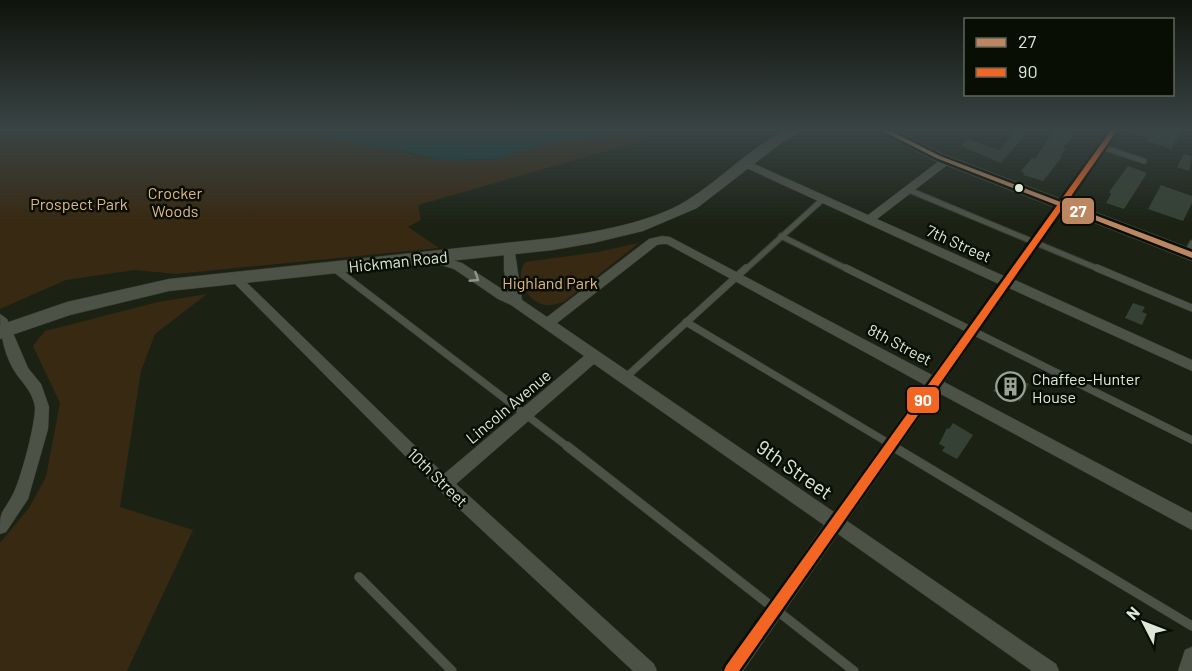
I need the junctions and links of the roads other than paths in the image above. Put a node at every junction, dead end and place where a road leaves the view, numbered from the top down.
1 (750, 160) edge
2 (947, 160) joint
3 (1092, 160) edge
4 (746, 164) junction
5 (909, 190) junction
6 (823, 199) junction
7 (1061, 204) junction
8 (869, 220) junction
9 (781, 236) junction
10 (1035, 243) junction
11 (510, 249) junction
12 (1190, 250) edge
13 (432, 258) junction
14 (334, 268) junction
15 (736, 277) junction
16 (235, 278) junction
17 (1007, 283) junction
18 (516, 302) junction
19 (1192, 308) edge
20 (686, 322) junction
21 (547, 324) junction
22 (2, 327) edge
23 (972, 331) junction
24 (594, 356) junction
25 (1192, 366) edge
26 (625, 378) junction
27 (935, 383) junction
28 (526, 414) junction
29 (1192, 440) edge
30 (891, 445) junction
31 (444, 484) junction
32 (1192, 522) edge
33 (836, 523) junction
34 (0, 526) edge
35 (359, 577) dead end
36 (776, 608) junction
37 (1192, 626) edge
38 (1192, 657) edge
39 (452, 671) edge
40 (647, 671) edge
41 (731, 671) edge
42 (854, 671) edge
43 (1049, 671) edge
44 (1188, 671) edge

1 - 4 main road, Hickman Road
2 - 5 street
2 - 7 main road
3 - 7 street
4 - 6 street, 7th Street
4 - 11 main road, Hickman Road
5 - 8 street
5 - 10 lane
6 - 8 street, 7th Street
6 - 9 lane
7 - 10 street
7 - 12 main road
8 - 17 street, 7th Street
9 - 15 lane
9 - 23 lane
10 - 17 street
10 - 19 lane
11 - 13 main road, Hickman Road
11 - 18 street
13 - 14 main road, Hickman Road
13 -> 18 street, 9th Street
14 - 16 main road, Hickman Road
14 - 28 lane
15 - 20 lane
15 - 21 street, 8th Street
15 - 27 street, 8th Street
16 - 22 main road, Hickman Road
16 - 31 street, 10th Street
17 - 23 street
17 - 25 street, 7th Street
18 - 21 street, 9th Street
20 - 26 lane
20 - 30 lane
21 - 24 street, 9th Street
22 - 34 street
23 - 27 street
23 - 29 lane
24 - 26 street, 9th Street
24 - 28 street, Lincoln Avenue
26 - 33 street, 9th Street
27 - 30 street
27 - 32 street, 8th Street
28 - 31 street, Lincoln Avenue
28 - 36 lane
30 - 33 street
30 - 37 lane
31 - 40 street, 10th Street
33 - 36 street
33 - 43 street, 9th Street
35 - 39 lane
36 - 41 street
36 - 42 lane
38 - 44 street

